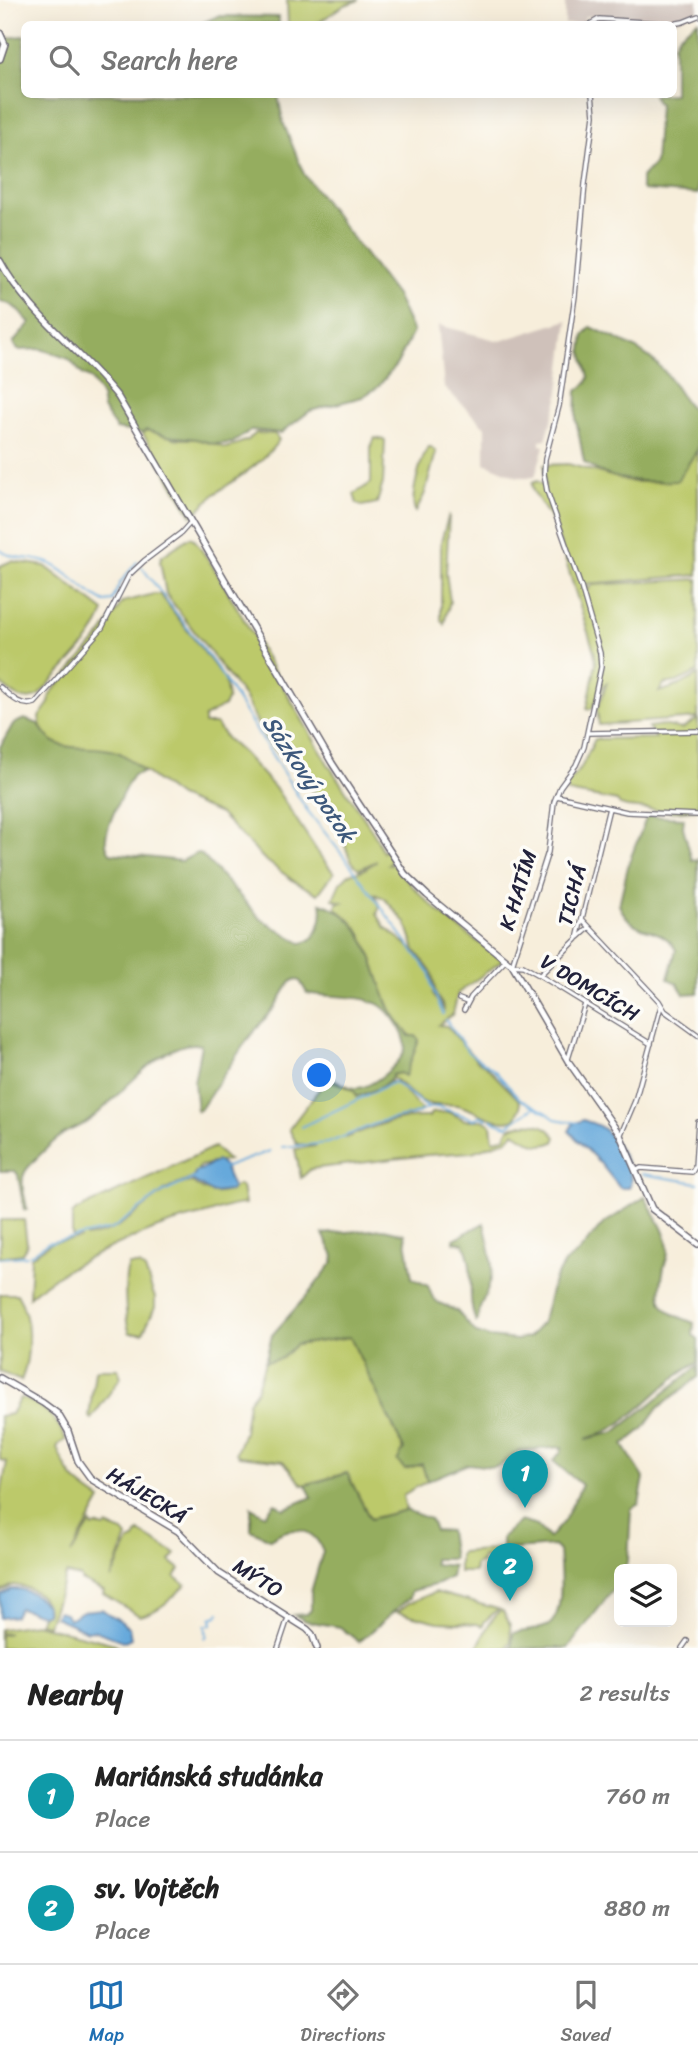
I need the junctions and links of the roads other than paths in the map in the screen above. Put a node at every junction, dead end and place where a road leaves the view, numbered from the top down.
1 (698, 16) edge
2 (595, 21) edge
3 (628, 21) edge
4 (677, 24) edge
5 (0, 33) edge
6 (0, 59) edge
7 (593, 98) edge
8 (0, 261) edge
9 (190, 523) junction
10 (0, 687) edge
11 (698, 731) edge
12 (588, 733) junction
13 (557, 796) junction
14 (609, 808) junction
15 (698, 815) edge
16 (582, 919) junction
17 (589, 928) junction
18 (577, 939) junction
19 (506, 959) junction
20 (512, 965) junction
21 (539, 975) junction
22 (459, 999) dead end
23 (467, 1002) junction
24 (585, 1004) junction
25 (661, 1006) junction
26 (464, 1010) dead end
27 (698, 1035) edge
28 (650, 1044) junction
29 (568, 1061) junction
30 (698, 1122) edge
31 (620, 1135) junction
32 (635, 1171) junction
33 (698, 1244) edge
34 (0, 1378) edge
35 (197, 1549) joint
36 (289, 1616) junction
37 (687, 1641) dead end
38 (278, 1648) edge
39 (317, 1648) edge
40 (682, 1648) edge

1 - 4 street
2 - 3 street
5 - 6 street
7 - 12 street, K HATÍM
8 - 9 street
9 - 10 street
9 - 19 street
11 - 12 street
12 - 13 street, K HATÍM
13 - 14 street
13 - 20 street, K HATÍM
14 - 15 street
14 - 16 street, TICHÁ
16 - 17 street
16 - 18 street, TICHÁ
17 - 18 street
17 - 25 street
18 - 21 street, TICHÁ
19 - 20 street
19 - 23 street
20 - 21 street, V DOMCÍCH
20 - 29 street
21 - 24 street, V DOMCÍCH
22 - 23 street
23 - 26 street
24 - 28 street, V DOMCÍCH
24 - 29 street
25 - 27 street
25 - 28 street
28 - 31 street
29 - 31 street
30 - 32 street
31 - 32 street
32 - 33 street
34 - 35 street, HÁJECKÁ
35 - 36 street, MÝTO
36 - 38 street
36 - 39 street, MÝTO
37 - 40 street

